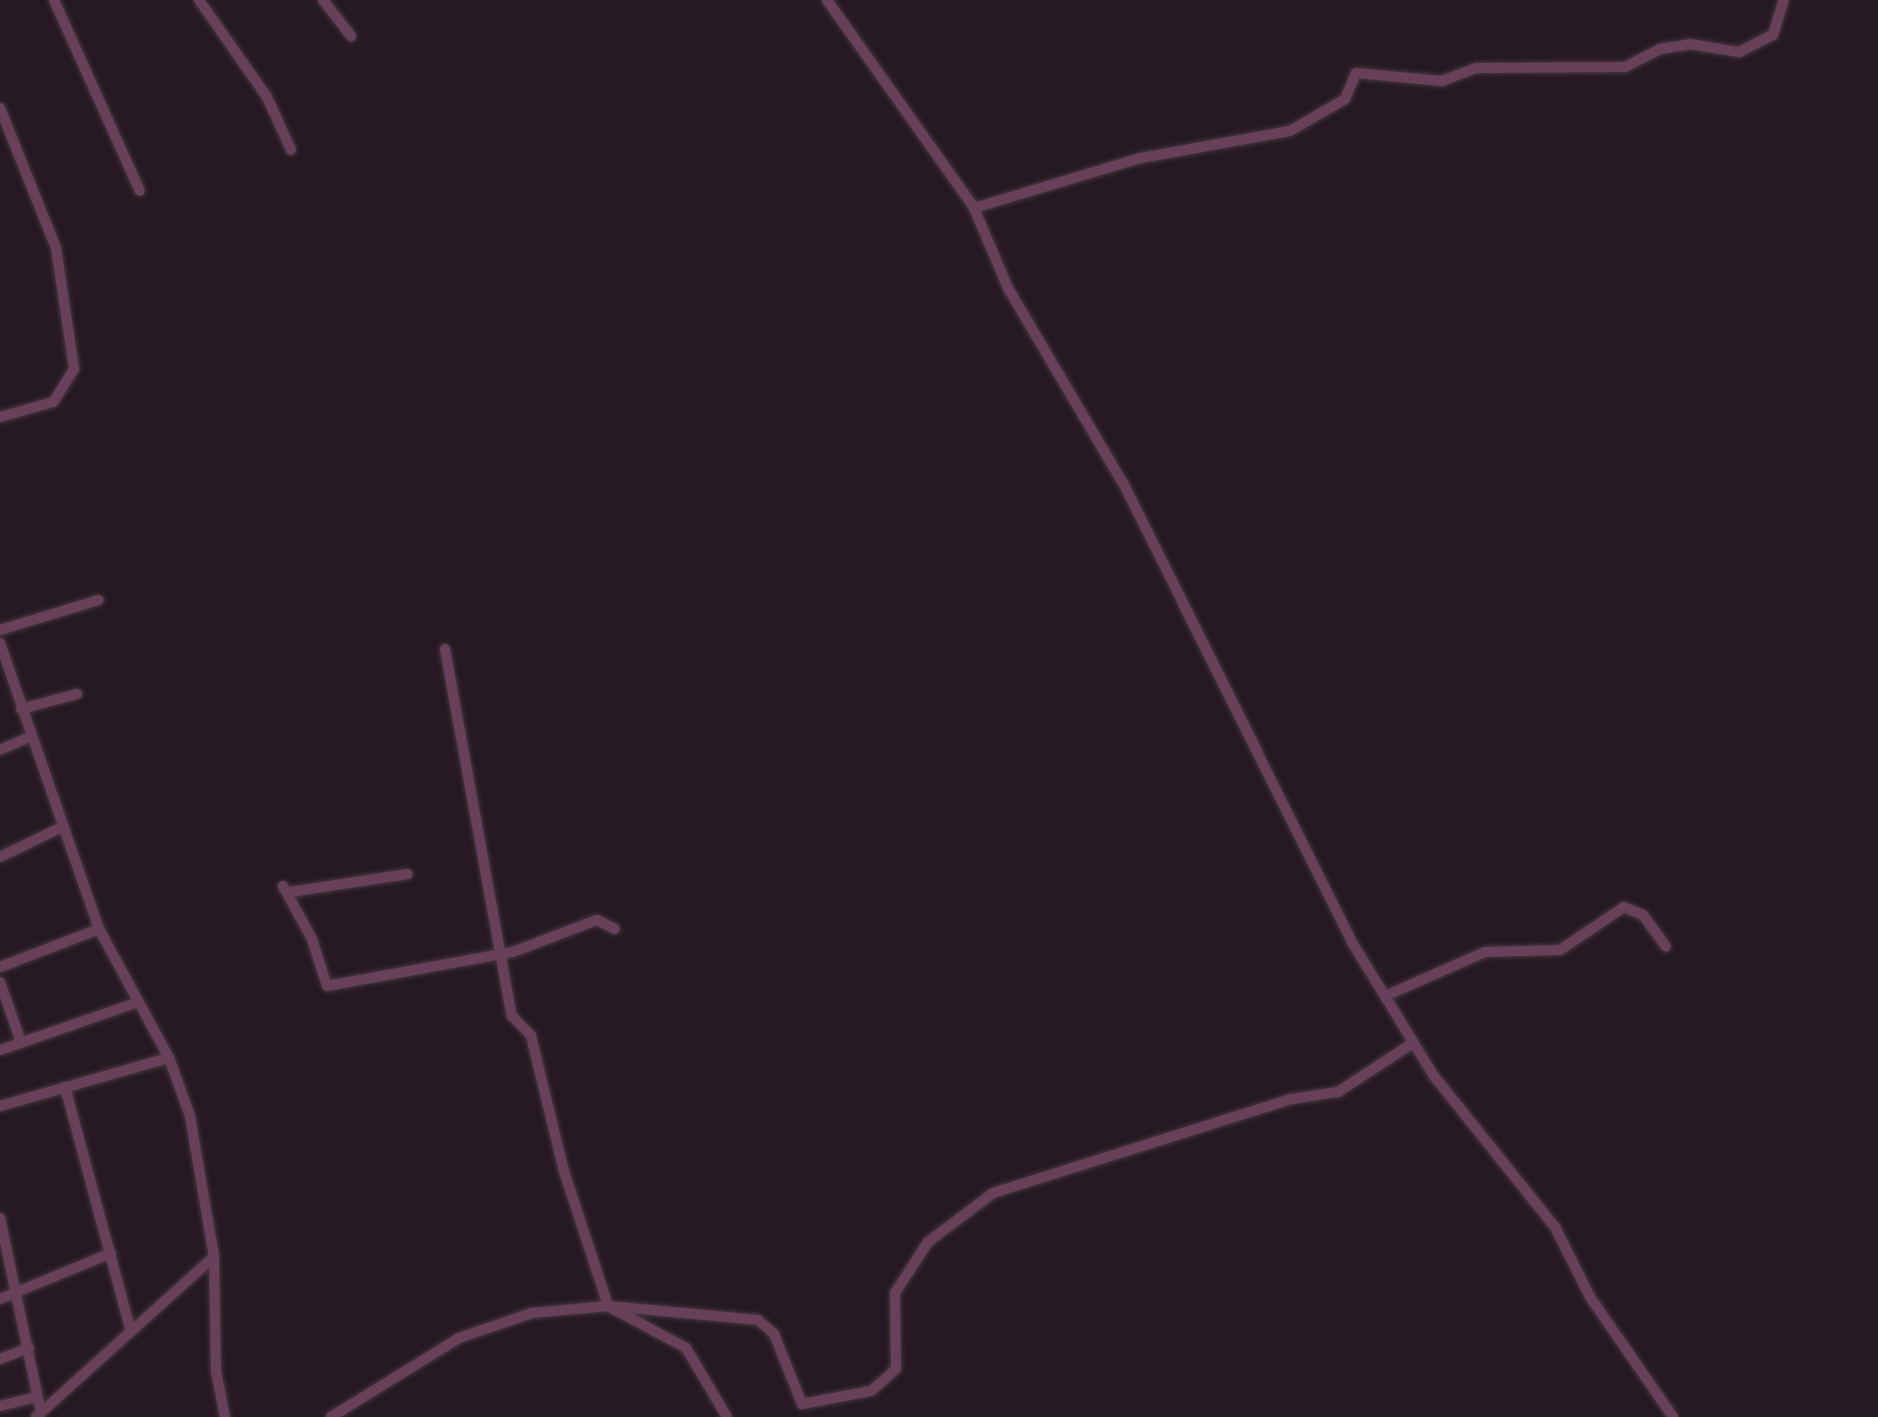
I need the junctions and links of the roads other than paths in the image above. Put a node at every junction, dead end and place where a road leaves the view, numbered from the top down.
1 (54, 0) edge
2 (199, 0) edge
3 (322, 0) edge
4 (827, 0) edge
5 (1784, 0) edge
6 (351, 36) dead end
7 (0, 108) edge
8 (291, 150) dead end
9 (140, 190) dead end
10 (974, 208) junction
11 (0, 417) edge
12 (100, 600) dead end
13 (0, 630) edge
14 (0, 643) edge
15 (445, 648) dead end
16 (77, 694) dead end
17 (21, 709) junction
18 (32, 736) junction
19 (0, 750) edge
20 (64, 826) junction
21 (0, 856) edge
22 (408, 874) dead end
23 (99, 928) junction
24 (615, 929) dead end
25 (1666, 947) dead end
26 (497, 954) junction
27 (0, 967) edge
28 (0, 982) edge
29 (1385, 996) junction
30 (139, 1002) junction
31 (22, 1042) junction
32 (1414, 1043) junction
33 (0, 1050) edge
34 (170, 1058) junction
35 (65, 1086) junction
36 (0, 1106) edge
37 (0, 1218) edge
38 (111, 1253) junction
39 (214, 1256) junction
40 (18, 1288) junction
41 (0, 1299) edge
42 (608, 1306) junction
43 (131, 1331) junction
44 (28, 1348) junction
45 (0, 1358) edge
46 (37, 1397) junction
47 (0, 1406) edge
48 (809, 1411) edge
49 (345, 1413) edge
50 (38, 1415) edge
51 (225, 1417) edge
52 (331, 1417) edge
53 (727, 1417) edge
54 (1673, 1417) edge

1 - 9 street
2 - 8 street
3 - 6 street
4 - 10 street
5 - 10 street
7 - 11 street
10 - 29 street
12 - 13 street
14 - 17 street
15 - 26 street
16 - 17 street
17 - 18 street
18 - 19 street
18 - 20 street
20 - 21 street
20 - 23 street
22 - 26 street
23 - 27 street
23 - 30 street
24 - 26 street
25 - 29 street
26 - 42 street
28 - 31 street
29 - 32 street
30 - 31 street
30 - 34 street
31 - 33 street
32 - 48 street
32 - 54 street
34 - 35 street
34 - 39 street
35 - 36 street
35 - 38 street
37 - 40 street
38 - 40 street
38 - 43 street
39 - 43 street
39 - 51 street
40 - 41 street
40 - 44 street
42 - 48 street
42 - 49 street
42 - 53 street
43 - 50 street
44 - 45 street
44 - 46 street
46 - 47 street
46 - 50 street
49 - 52 street

